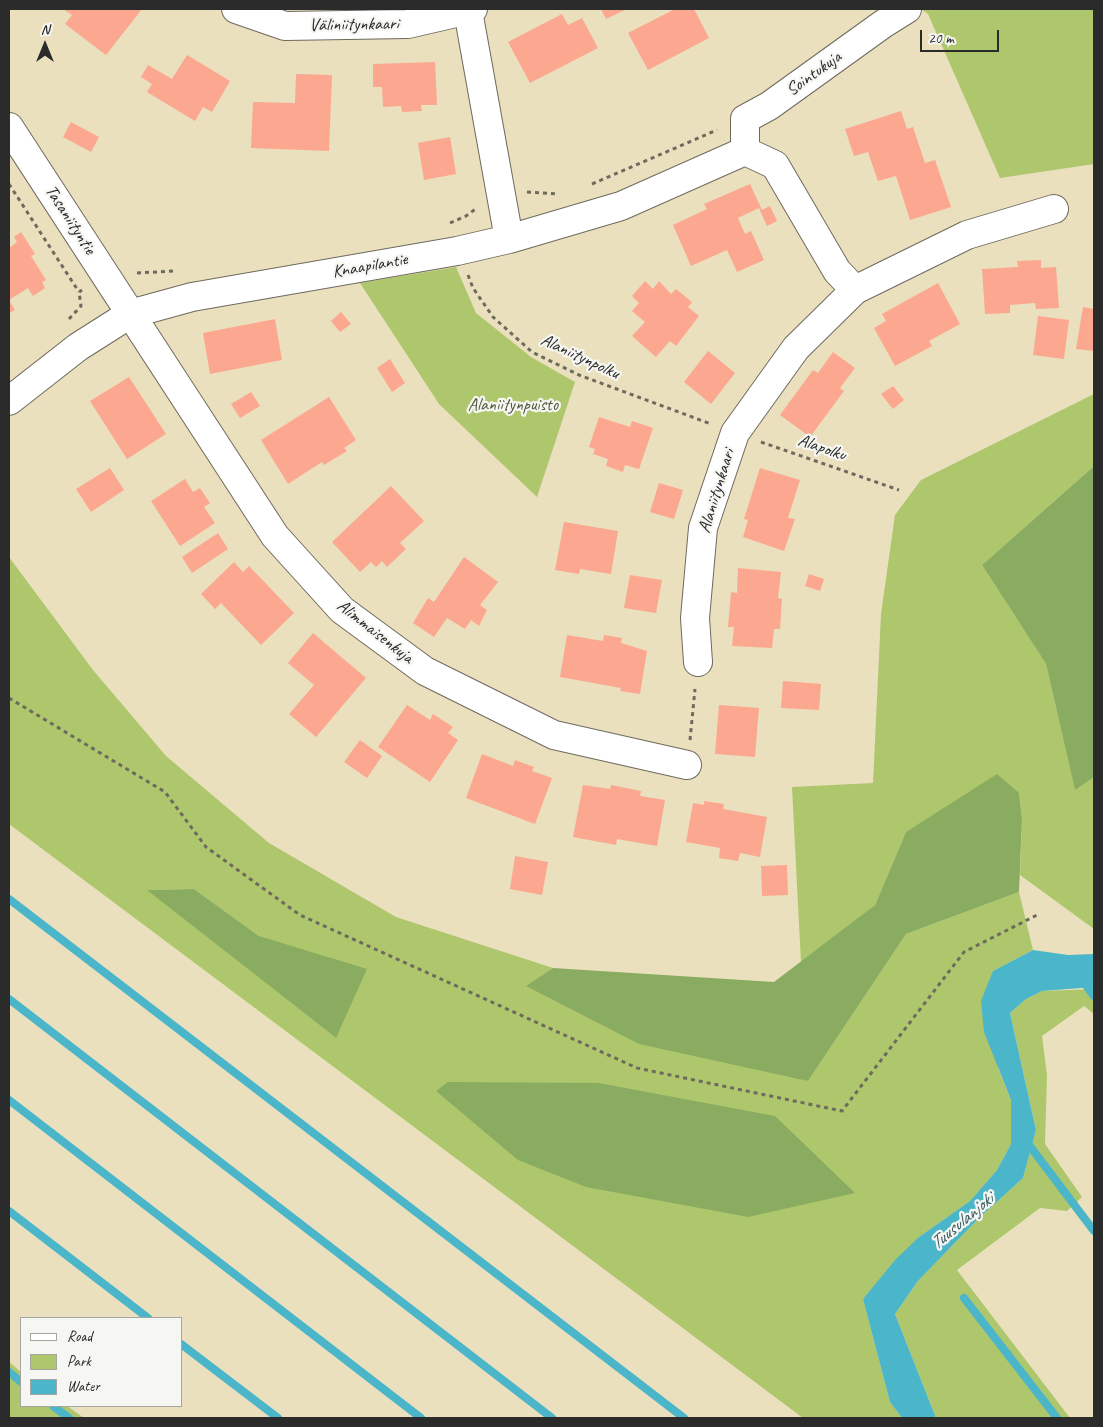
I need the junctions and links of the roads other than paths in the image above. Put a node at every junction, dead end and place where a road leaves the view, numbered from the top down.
1 (236, 9) edge
2 (907, 9) edge
3 (470, 10) edge
4 (9, 127) edge
5 (746, 151) junction
6 (1054, 209) dead end
7 (509, 239) junction
8 (855, 290) junction
9 (130, 314) junction
10 (9, 401) edge
11 (698, 662) road end
12 (687, 765) road end

1 - 3 street, Väliniitynkaari
2 - 5 street, Sointukuja
3 - 7 street
4 - 9 street, Tasaniityntie
5 - 7 street, Knaapilantie
5 - 8 street
6 - 8 street, Alaniitynkaari
7 - 9 street, Knaapilantie
8 - 11 street, Alaniitynkaari
9 - 10 street, Knaapilantie
9 - 12 street, Alimmaisenkuja

